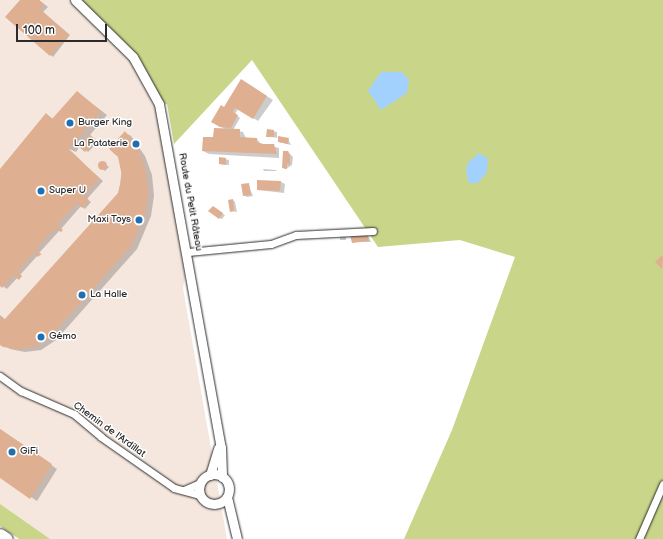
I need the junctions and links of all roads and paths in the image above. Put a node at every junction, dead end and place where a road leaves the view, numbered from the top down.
1 (75, 0) edge
2 (373, 231) dead end
3 (188, 252) junction
4 (0, 376) edge
5 (219, 437) junction
6 (210, 475) junction
7 (222, 477) junction
8 (200, 483) junction
9 (663, 484) edge
10 (184, 490) junction
11 (200, 495) junction
12 (227, 497) junction
13 (213, 504) junction
14 (0, 535) edge
15 (237, 535) edge
16 (6, 539) edge
17 (639, 539) edge

1 - 3 street, Route du Petit Râteau
2 - 3 street
3 - 5 street, Route du Petit Râteau
4 - 10 street, Chemin de l'Ardillat
5 - 6 street, Route du Petit Râteau
5 - 7 street, Route du Petit Râteau
6 - 7 street
6 - 8 street
7 - 12 street
8 - 10 street
8 - 11 street
9 - 17 street
10 - 11 street, Chemin de l'Ardillat
11 - 13 street
12 - 13 street
12 - 15 street
13 - 15 street
14 - 16 highway

